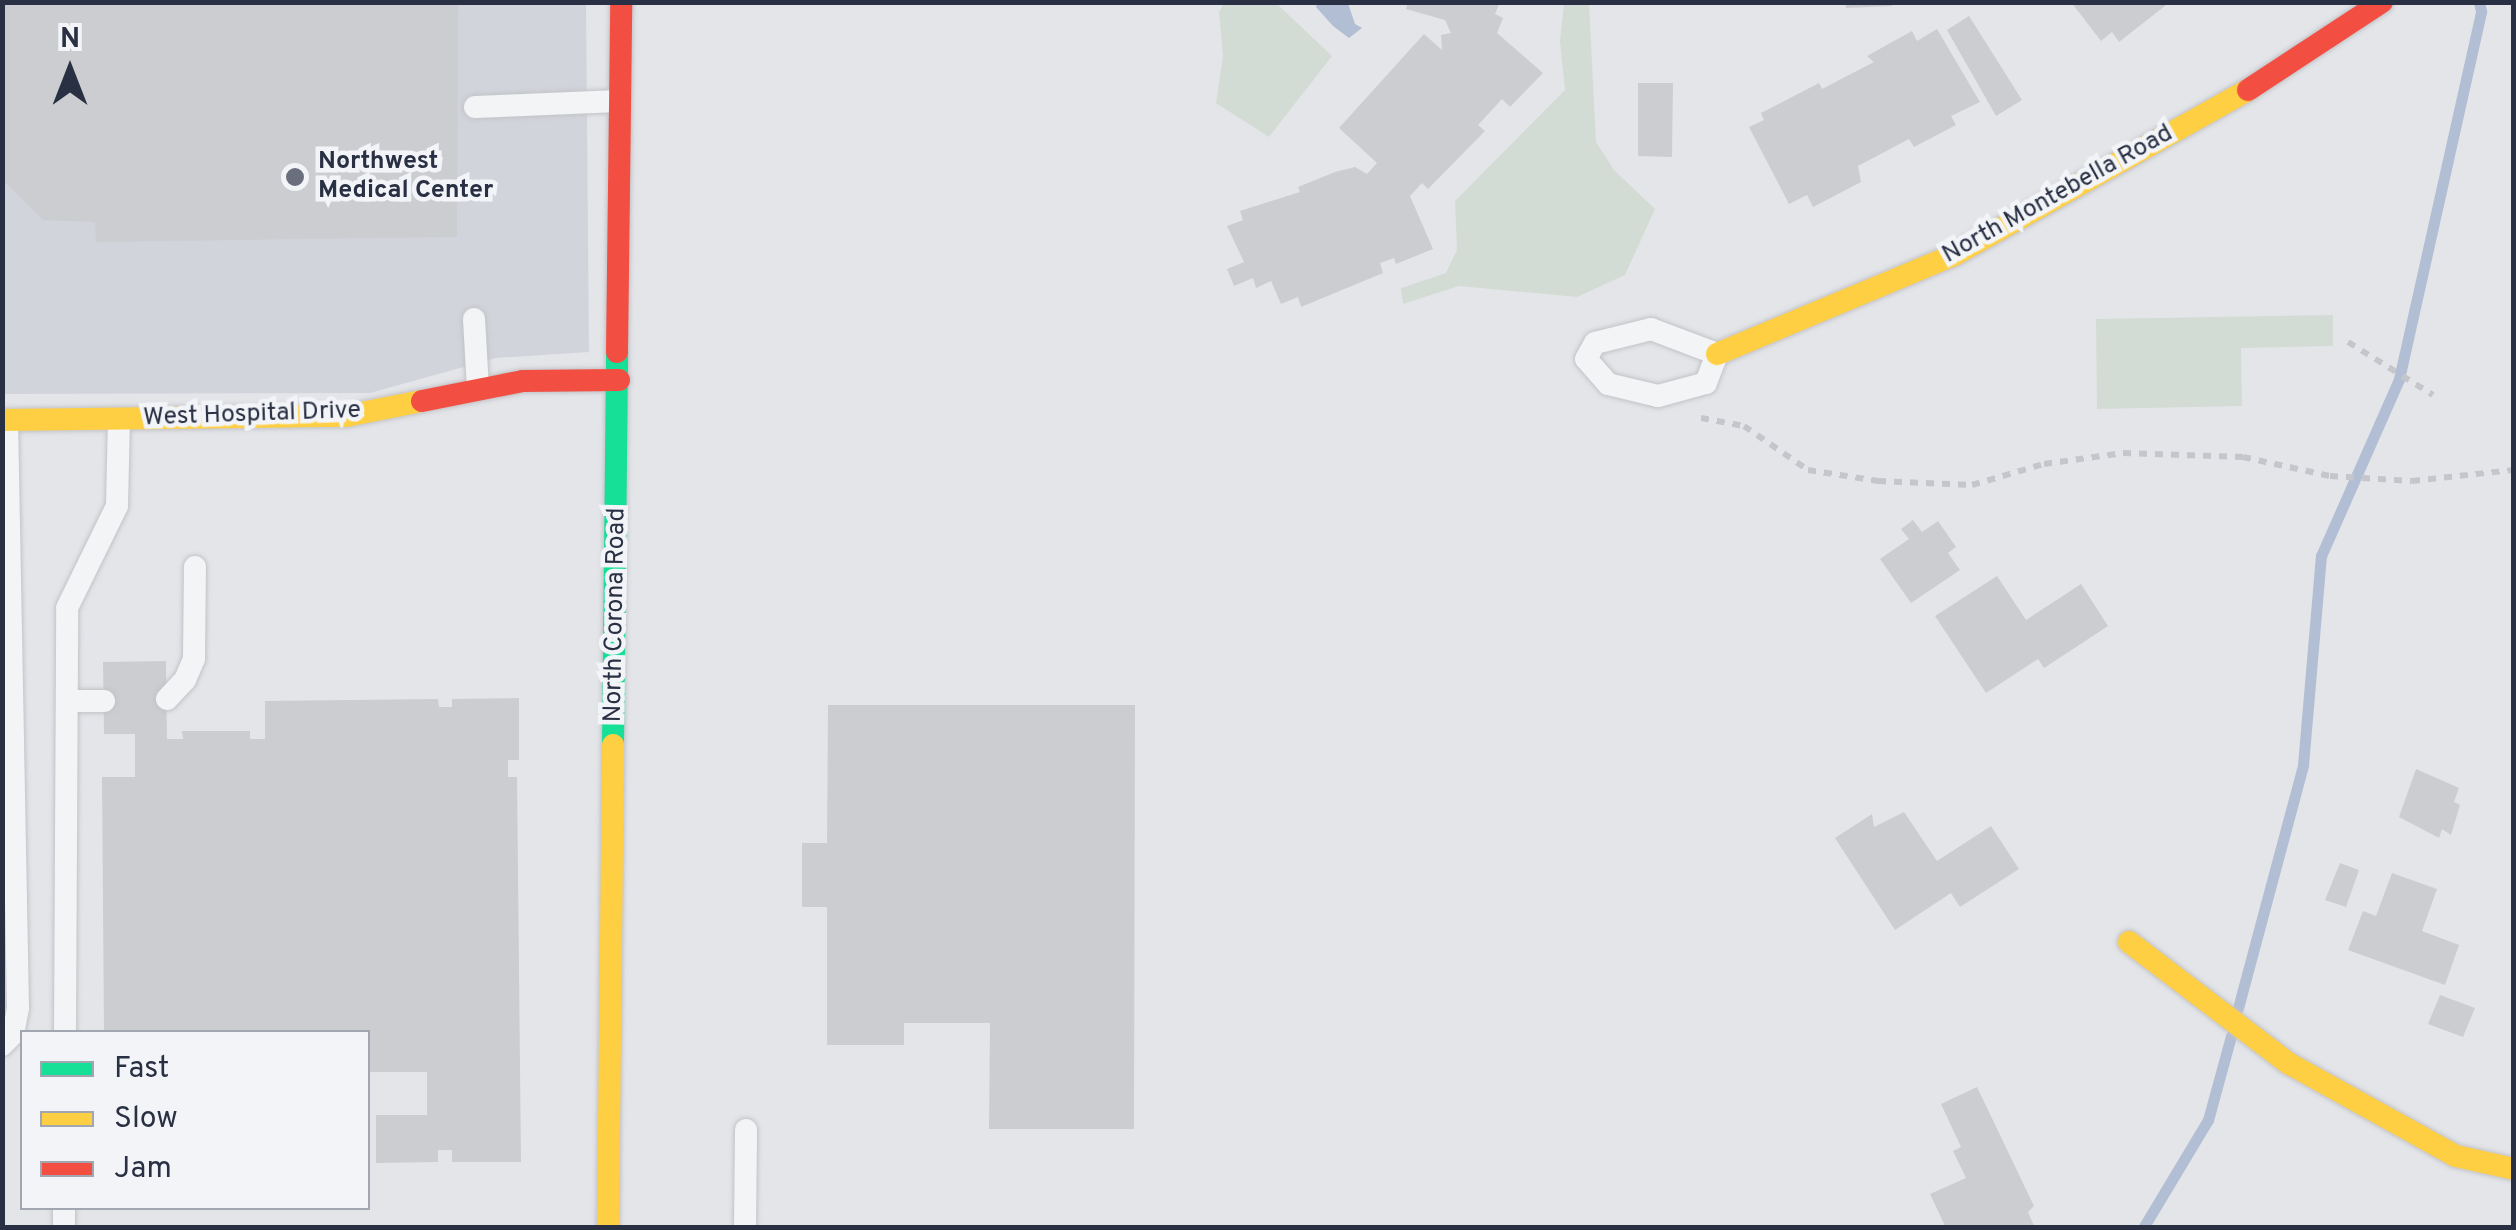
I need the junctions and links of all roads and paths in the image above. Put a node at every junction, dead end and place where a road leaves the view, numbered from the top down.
1 (621, 2) edge
2 (2382, 2) edge
3 (619, 100) junction
4 (475, 107) dead end
5 (474, 318) dead end
6 (2348, 342) dead end
7 (1717, 354) junction
8 (619, 380) junction
9 (478, 388) junction
10 (2433, 395) dead end
11 (1658, 396) junction
12 (119, 419) junction
13 (5, 420) edge
14 (2514, 470) edge
15 (6, 508) edge
16 (195, 567) dead end
17 (167, 699) dead end
18 (104, 701) dead end
19 (67, 702) junction
20 (2129, 942) dead end
21 (65, 1030) edge
22 (2, 1046) edge
23 (746, 1130) dead end
24 (2514, 1169) edge
25 (608, 1228) edge
26 (745, 1228) edge

1 - 3 street, North Corona Road
2 - 7 street, North Montebella Road
3 - 4 lane
3 - 8 street, North Corona Road
5 - 9 lane
6 - 10 path
7 - 11 lane
7 - 11 lane
8 - 9 street, West Hospital Drive
8 - 25 street, North Corona Road
9 - 12 street, West Hospital Drive
11 - 14 path
12 - 13 street, West Hospital Drive
12 - 19 lane
13 - 15 lane
15 - 22 lane
16 - 17 lane
18 - 19 lane
19 - 21 lane
20 - 24 street
23 - 26 lane

